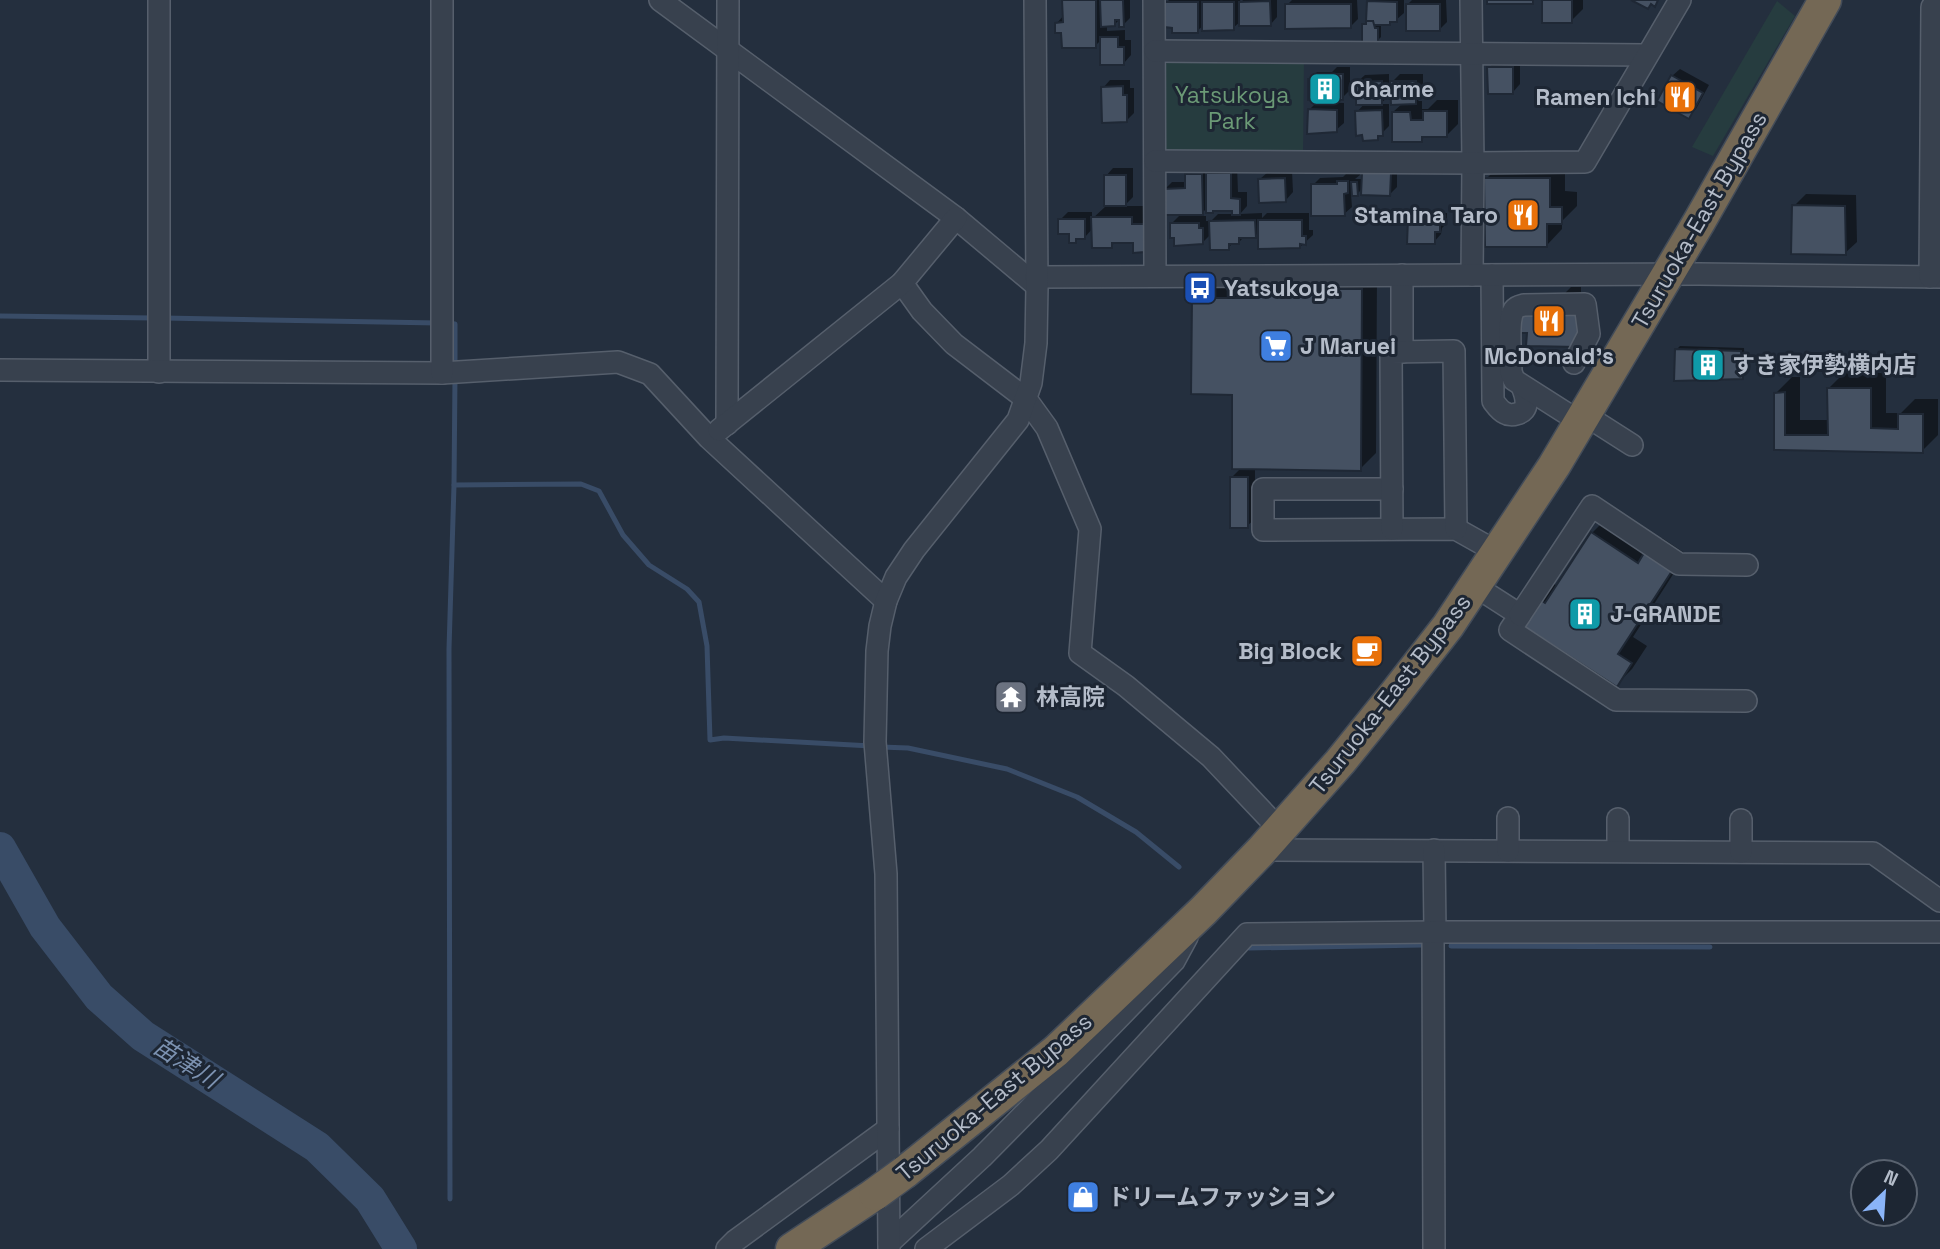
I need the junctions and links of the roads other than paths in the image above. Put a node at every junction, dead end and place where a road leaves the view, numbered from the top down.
1 (159, 0) edge
2 (442, 0) edge
3 (660, 0) edge
4 (728, 0) edge
5 (1035, 0) edge
6 (1154, 0) edge
7 (1471, 0) edge
8 (1679, 0) edge
9 (1825, 0) edge
10 (1940, 7) edge
11 (729, 51) junction
12 (1154, 51) junction
13 (1471, 54) junction
14 (1647, 55) junction
15 (1936, 143) edge
16 (1154, 161) junction
17 (1473, 163) junction
18 (957, 219) junction
19 (1669, 274) junction
20 (1402, 275) junction
21 (1482, 275) junction
22 (1155, 276) junction
23 (1935, 277) edge
24 (1037, 281) junction
25 (902, 283) junction
26 (1402, 352) junction
27 (1614, 365) junction
28 (0, 370) edge
29 (159, 372) junction
30 (442, 373) junction
31 (1522, 386) junction
32 (1026, 399) junction
33 (1582, 419) junction
34 (727, 424) junction
35 (709, 438) junction
36 (1632, 445) dead end
37 (1392, 489) junction
38 (1456, 529) junction
39 (1392, 530) junction
40 (1497, 552) junction
41 (1747, 565) dead end
42 (1475, 586) junction
43 (886, 601) junction
44 (1520, 615) junction
45 (1746, 701) dead end
46 (1508, 818) dead end
47 (1618, 819) dead end
48 (1741, 820) dead end
49 (1271, 840) junction
50 (1434, 850) junction
51 (1508, 851) junction
52 (1618, 851) junction
53 (1741, 852) junction
54 (1940, 901) edge
55 (1203, 911) junction
56 (1434, 932) junction
57 (1940, 932) edge
58 (888, 1129) junction
59 (889, 1246) edge
60 (727, 1249) edge
61 (792, 1249) edge
62 (926, 1249) edge
63 (1434, 1249) edge

1 - 29 street
2 - 30 street
3 - 11 street
4 - 11 street
5 - 24 street
6 - 12 street
7 - 13 street
8 - 14 street
9 - 19 highway, Tsuruoka-East Bypass
10 - 15 street
11 - 18 street
11 - 34 street
12 - 13 street
12 - 16 street
13 - 14 street
13 - 17 street
14 - 17 street
15 - 23 street
16 - 17 street
16 - 22 street
17 - 21 street
18 - 24 street
18 - 25 street
19 - 21 street
19 - 23 street
19 - 27 highway, Tsuruoka-East Bypass
20 - 21 street
20 - 22 street
20 - 26 street
21 - 31 street
22 - 24 street
24 - 32 street
25 - 32 street
25 - 34 street
26 - 37 street
26 - 38 street
27 - 31 street
27 - 33 highway, Tsuruoka-East Bypass
28 - 29 street
29 - 30 street
30 - 35 street
31 - 33 street
32 - 43 street
32 - 49 street
33 - 36 street
33 - 40 highway, Tsuruoka-East Bypass
34 - 35 street
35 - 43 street
37 - 39 street
37 - 39 street
38 - 39 street
38 - 40 street
40 - 42 highway, Tsuruoka-East Bypass
41 - 44 street
42 - 44 street
42 - 49 highway, Tsuruoka-East Bypass
43 - 58 street
44 - 45 street
46 - 51 street
47 - 52 street
48 - 53 street
49 - 50 street
49 - 55 highway, Tsuruoka-East Bypass
50 - 51 street
50 - 56 street
51 - 52 street
52 - 53 street
53 - 54 street
55 - 59 street
55 - 61 highway, Tsuruoka-East Bypass, bridge
56 - 57 street
56 - 62 street
56 - 63 street
58 - 59 street
58 - 60 street

